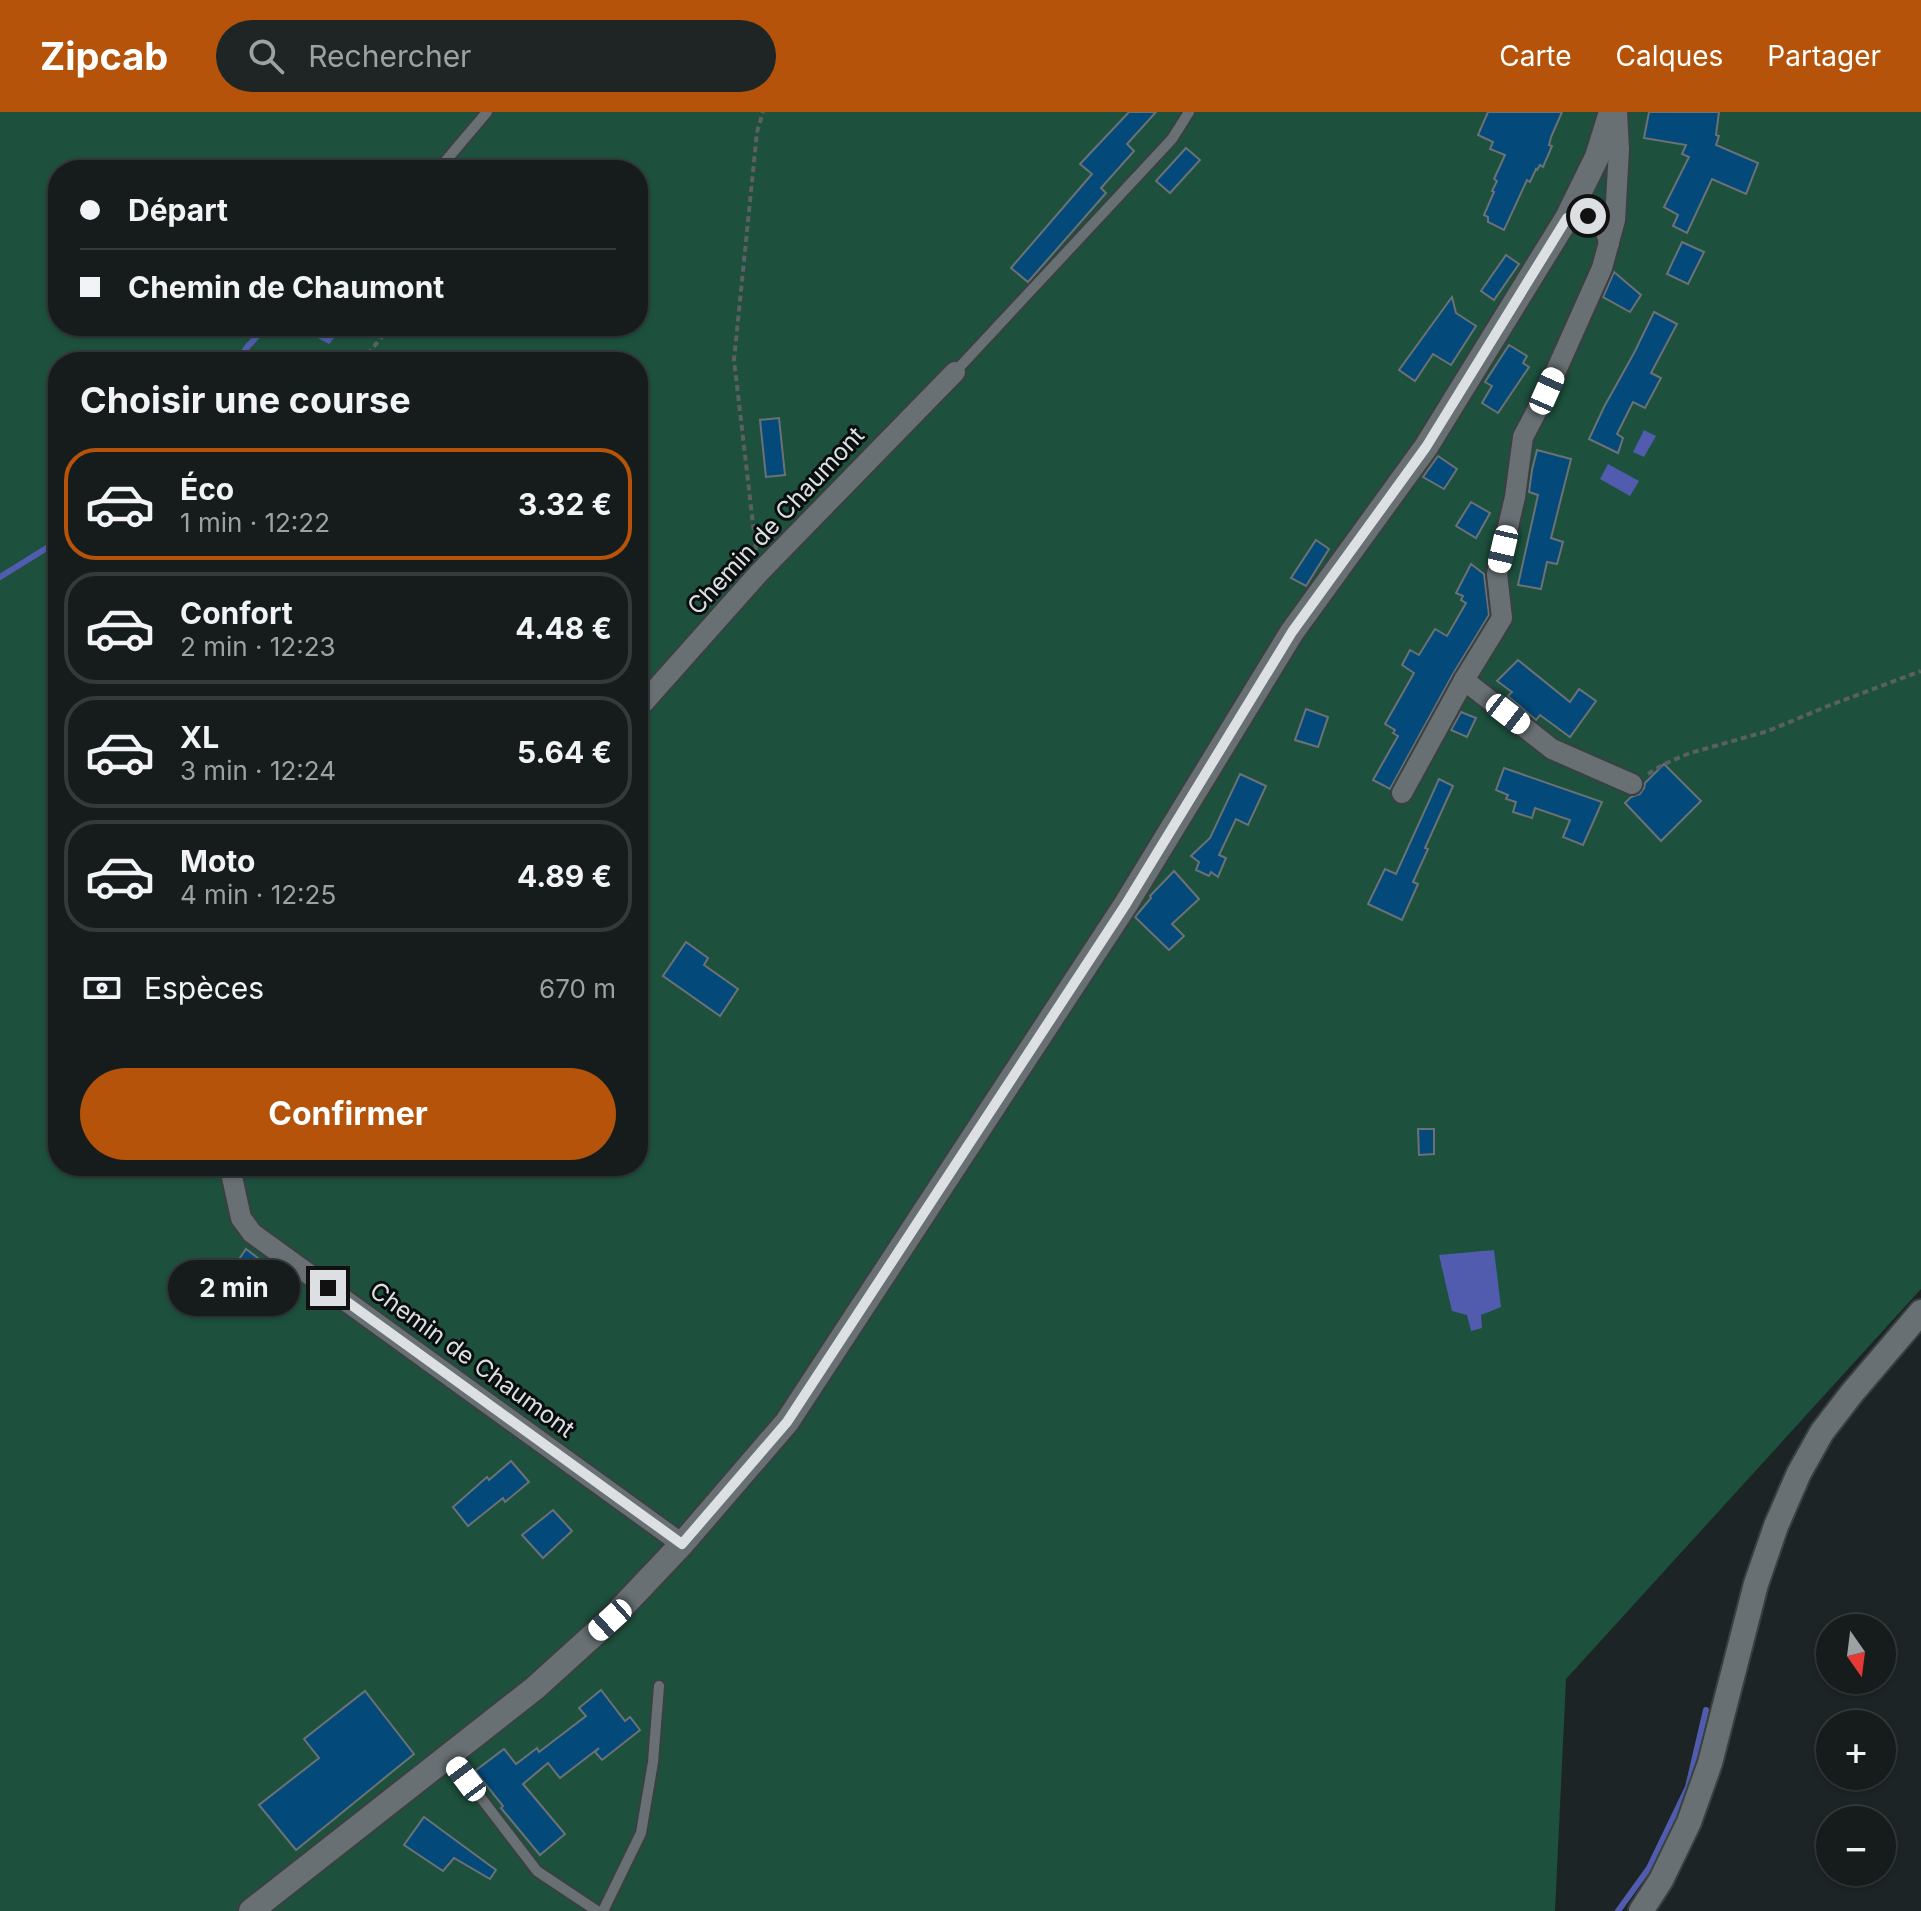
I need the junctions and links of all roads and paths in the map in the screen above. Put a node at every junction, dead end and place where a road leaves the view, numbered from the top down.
1 (487, 112) edge
2 (763, 112) edge
3 (1189, 112) edge
4 (1614, 112) edge
5 (446, 160) edge
6 (1567, 218) junction
7 (1609, 243) junction
8 (381, 336) edge
9 (369, 352) edge
10 (955, 372) joint
11 (759, 573) junction
12 (1921, 671) edge
13 (1464, 680) junction
14 (648, 698) edge
15 (1632, 784) joint
16 (1402, 793) dead end
17 (232, 1176) edge
18 (1921, 1312) edge
19 (682, 1544) junction
20 (659, 1686) dead end
21 (449, 1756) junction
22 (251, 1911) edge
23 (600, 1911) edge
24 (1641, 1911) edge

1 - 5 lane
2 - 11 path
3 - 10 lane
4 - 6 street
4 - 7 street
6 - 7 street
6 - 19 street
7 - 13 street
8 - 9 path
10 - 11 street, Chemin de Chaumont
11 - 14 street, Chemin de Chaumont
12 - 15 path
13 - 15 street
13 - 16 street
17 - 19 street, Chemin de Chaumont
18 - 24 street
19 - 21 street
20 - 23 lane
21 - 22 street
21 - 23 lane

